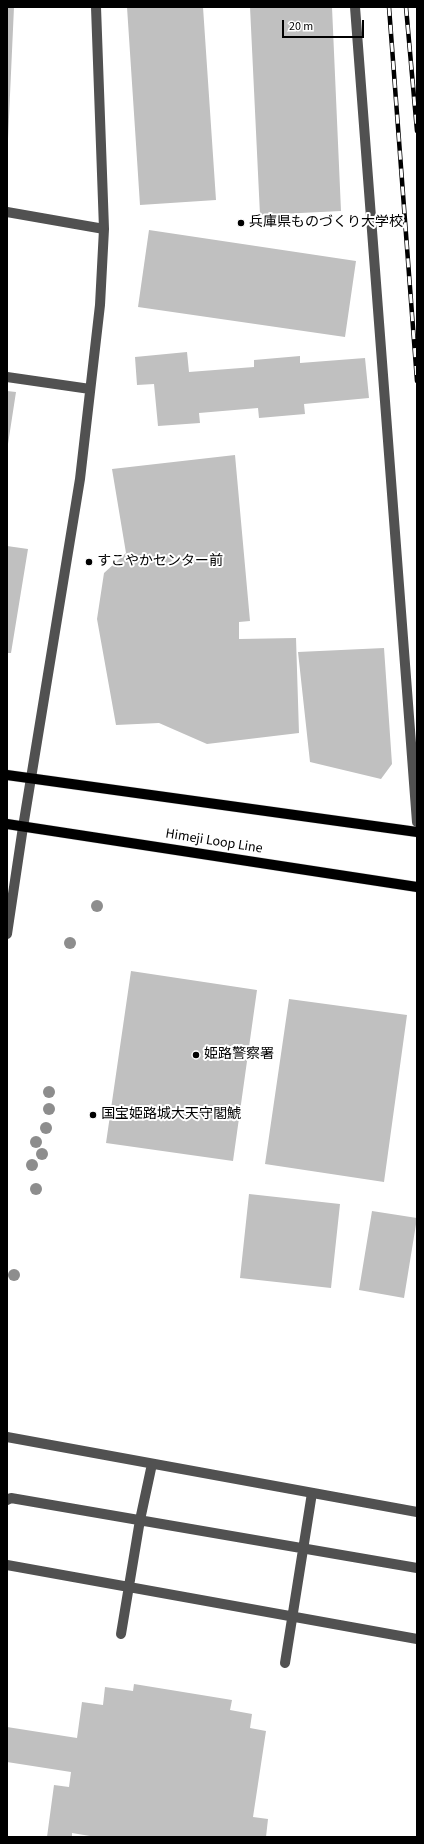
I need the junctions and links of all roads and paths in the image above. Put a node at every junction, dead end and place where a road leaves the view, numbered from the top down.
1 (96, 7) edge
2 (355, 7) edge
3 (7, 212) edge
4 (104, 229) junction
5 (7, 377) edge
6 (90, 390) junction
7 (7, 775) edge
8 (31, 779) junction
9 (417, 822) edge
10 (7, 824) edge
11 (23, 827) junction
12 (417, 832) edge
13 (417, 887) edge
14 (7, 934) edge
15 (7, 1437) edge
16 (152, 1464) junction
17 (312, 1493) junction
18 (7, 1500) edge
19 (417, 1512) edge
20 (140, 1520) junction
21 (303, 1548) junction
22 (7, 1565) edge
23 (417, 1568) edge
24 (128, 1587) junction
25 (292, 1617) junction
26 (121, 1634) dead end
27 (417, 1639) edge
28 (285, 1663) dead end

1 - 4 street
2 - 9 street
3 - 4 street
4 - 6 street
5 - 6 street
6 - 8 street
7 - 8 main road
8 - 11 street
8 - 12 main road
10 - 11 main road, Himeji Loop Line
11 - 13 main road, Himeji Loop Line
11 - 14 street
15 - 16 street
16 - 17 street
16 - 20 street
17 - 19 street
17 - 21 street
18 - 20 street
20 - 21 street
20 - 24 street
21 - 23 street
21 - 25 street
22 - 24 street
24 - 25 street
24 - 26 street
25 - 27 street
25 - 28 street

